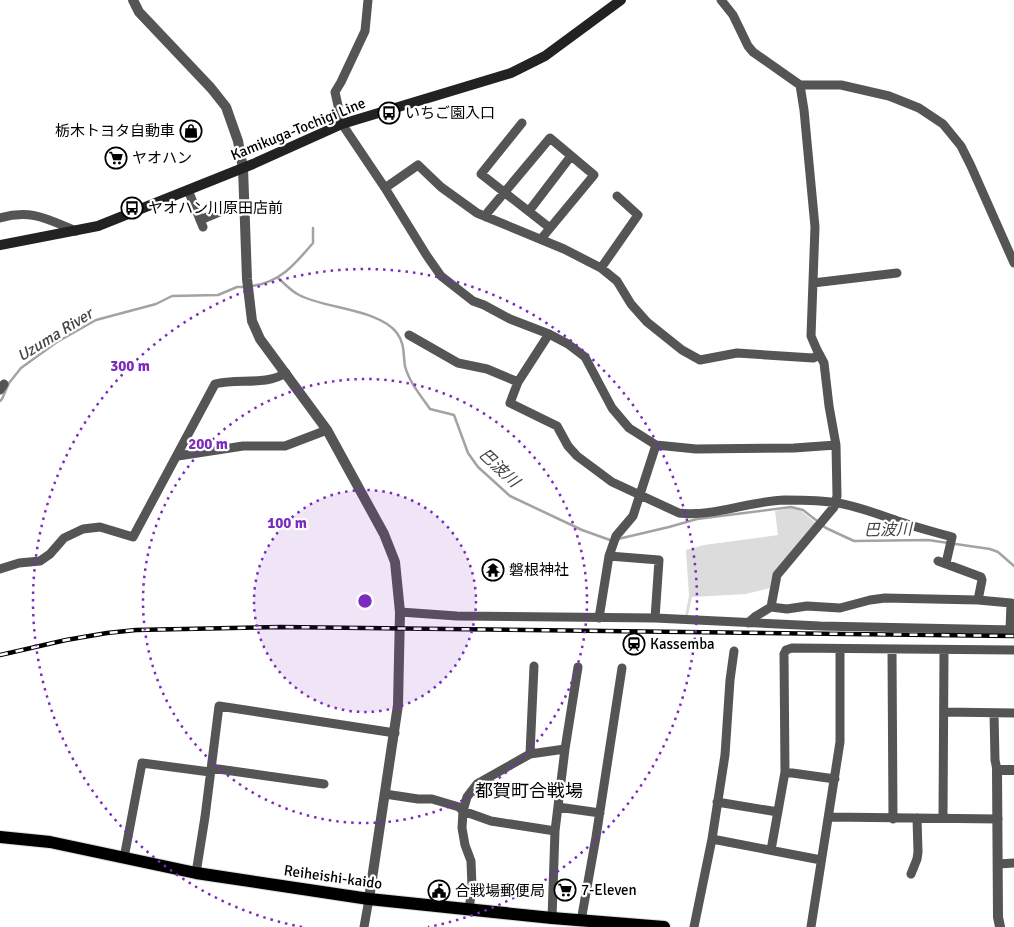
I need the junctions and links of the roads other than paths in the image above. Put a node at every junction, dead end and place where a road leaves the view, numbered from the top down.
1 (133, 0) edge
2 (368, 0) edge
3 (620, 0) edge
4 (722, 0) edge
5 (800, 85) junction
6 (522, 123) dead end
7 (342, 124) junction
8 (571, 156) junction
9 (243, 168) junction
10 (385, 188) junction
11 (188, 190) junction
12 (505, 192) junction
13 (617, 196) dead end
14 (244, 204) junction
15 (529, 211) junction
16 (486, 217) junction
17 (0, 218) edge
18 (550, 228) junction
19 (76, 231) junction
20 (541, 240) junction
21 (0, 245) edge
22 (1014, 263) edge
23 (601, 268) junction
24 (897, 273) dead end
25 (813, 283) junction
26 (550, 334) junction
27 (409, 335) dead end
28 (820, 355) junction
29 (286, 373) junction
30 (518, 382) junction
31 (327, 430) junction
32 (656, 445) junction
33 (836, 445) junction
34 (178, 456) junction
35 (640, 496) junction
36 (836, 502) junction
37 (609, 556) junction
38 (0, 569) edge
39 (978, 600) junction
40 (1013, 600) edge
41 (771, 608) junction
42 (400, 612) junction
43 (599, 618) junction
44 (655, 618) junction
45 (748, 623) junction
46 (1012, 630) edge
47 (840, 649) junction
48 (892, 650) junction
49 (1014, 650) edge
50 (734, 651) dead end
51 (944, 651) junction
52 (534, 666) dead end
53 (578, 667) dead end
54 (622, 668) dead end
55 (944, 712) junction
56 (994, 713) junction
57 (1014, 713) edge
58 (395, 733) junction
59 (565, 749) junction
60 (530, 754) junction
61 (211, 770) junction
62 (997, 770) junction
63 (1014, 770) edge
64 (785, 772) junction
65 (835, 779) junction
66 (324, 784) dead end
67 (385, 794) junction
68 (717, 802) junction
69 (558, 807) junction
70 (464, 811) junction
71 (778, 812) junction
72 (600, 814) junction
73 (829, 817) junction
74 (893, 818) junction
75 (917, 818) junction
76 (943, 818) junction
77 (998, 819) junction
78 (555, 831) junction
79 (0, 837) edge
80 (712, 839) junction
81 (771, 850) junction
82 (124, 858) junction
83 (821, 860) junction
84 (998, 864) junction
85 (1014, 864) edge
86 (196, 873) junction
87 (911, 874) dead end
88 (369, 899) junction
89 (469, 910) junction
90 (552, 918) junction
91 (581, 924) edge
92 (364, 927) edge
93 (664, 927) edge
94 (694, 927) edge
95 (810, 927) edge
96 (1000, 927) edge

1 - 9 street
2 - 7 street
3 - 7 main road, Kamikuga-Tochigi Line
4 - 5 street
5 - 22 street
5 - 25 street
6 - 12 street
7 - 9 main road, Kamikuga-Tochigi Line
7 - 10 street
8 - 12 street
8 - 15 street
8 - 18 street
9 - 11 main road, Kamikuga-Tochigi Line
9 - 14 street
10 - 16 street
10 - 26 street
11 - 14 street
11 - 19 main road, Kamikuga-Tochigi Line
12 - 15 street
12 - 16 street
13 - 23 street
14 - 29 street
15 - 18 street
16 - 20 street
17 - 19 street
18 - 20 street
19 - 21 main road, Kamikuga-Tochigi Line
20 - 23 street
23 - 28 street
24 - 25 street
25 - 28 street
26 - 30 street
26 - 32 street
27 - 30 street
28 - 33 street
29 - 31 street
29 - 34 street
30 - 35 street
31 - 34 street
31 - 42 street
32 - 33 street
32 - 35 street
33 - 36 street
34 - 38 street
35 - 36 street
35 - 37 street
36 - 39 street
36 - 41 street
37 - 43 street
37 - 44 street
39 - 40 street
39 - 41 street
40 - 46 street
41 - 45 street
42 - 43 street
42 - 58 street
43 - 44 street
44 - 45 street
45 - 46 street
47 - 48 street
47 - 64 street
47 - 65 street
48 - 51 street
48 - 74 street
49 - 51 street
50 - 68 street
51 - 55 street
52 - 60 street
53 - 59 street
54 - 72 street
55 - 56 street
55 - 76 street
56 - 57 street
56 - 62 street
58 - 61 street
58 - 67 street
59 - 60 street
59 - 69 street
60 - 70 street
61 - 66 street
61 - 82 street
61 - 86 street
62 - 63 street
62 - 77 street
64 - 65 street
64 - 71 street
65 - 73 street
67 - 70 street
67 - 88 street
68 - 71 street
68 - 80 street
69 - 72 street
69 - 78 street
70 - 78 street
70 - 89 street
71 - 81 street
72 - 91 street
73 - 74 street
73 - 83 street
74 - 75 street
75 - 76 street
75 - 87 street
76 - 77 street
77 - 84 street
78 - 90 street
79 - 82 main road, Reiheishi-kaido
80 - 81 street
80 - 94 street
81 - 83 street
82 - 86 main road, Reiheishi-kaido
83 - 95 street
84 - 85 street
84 - 96 street
86 - 88 main road, Reiheishi-kaido
88 - 89 main road, Reiheishi-kaido
88 - 92 street
89 - 90 main road, Reiheishi-kaido
90 - 91 main road, Reiheishi-kaido
91 - 93 main road, Reiheishi-kaido

